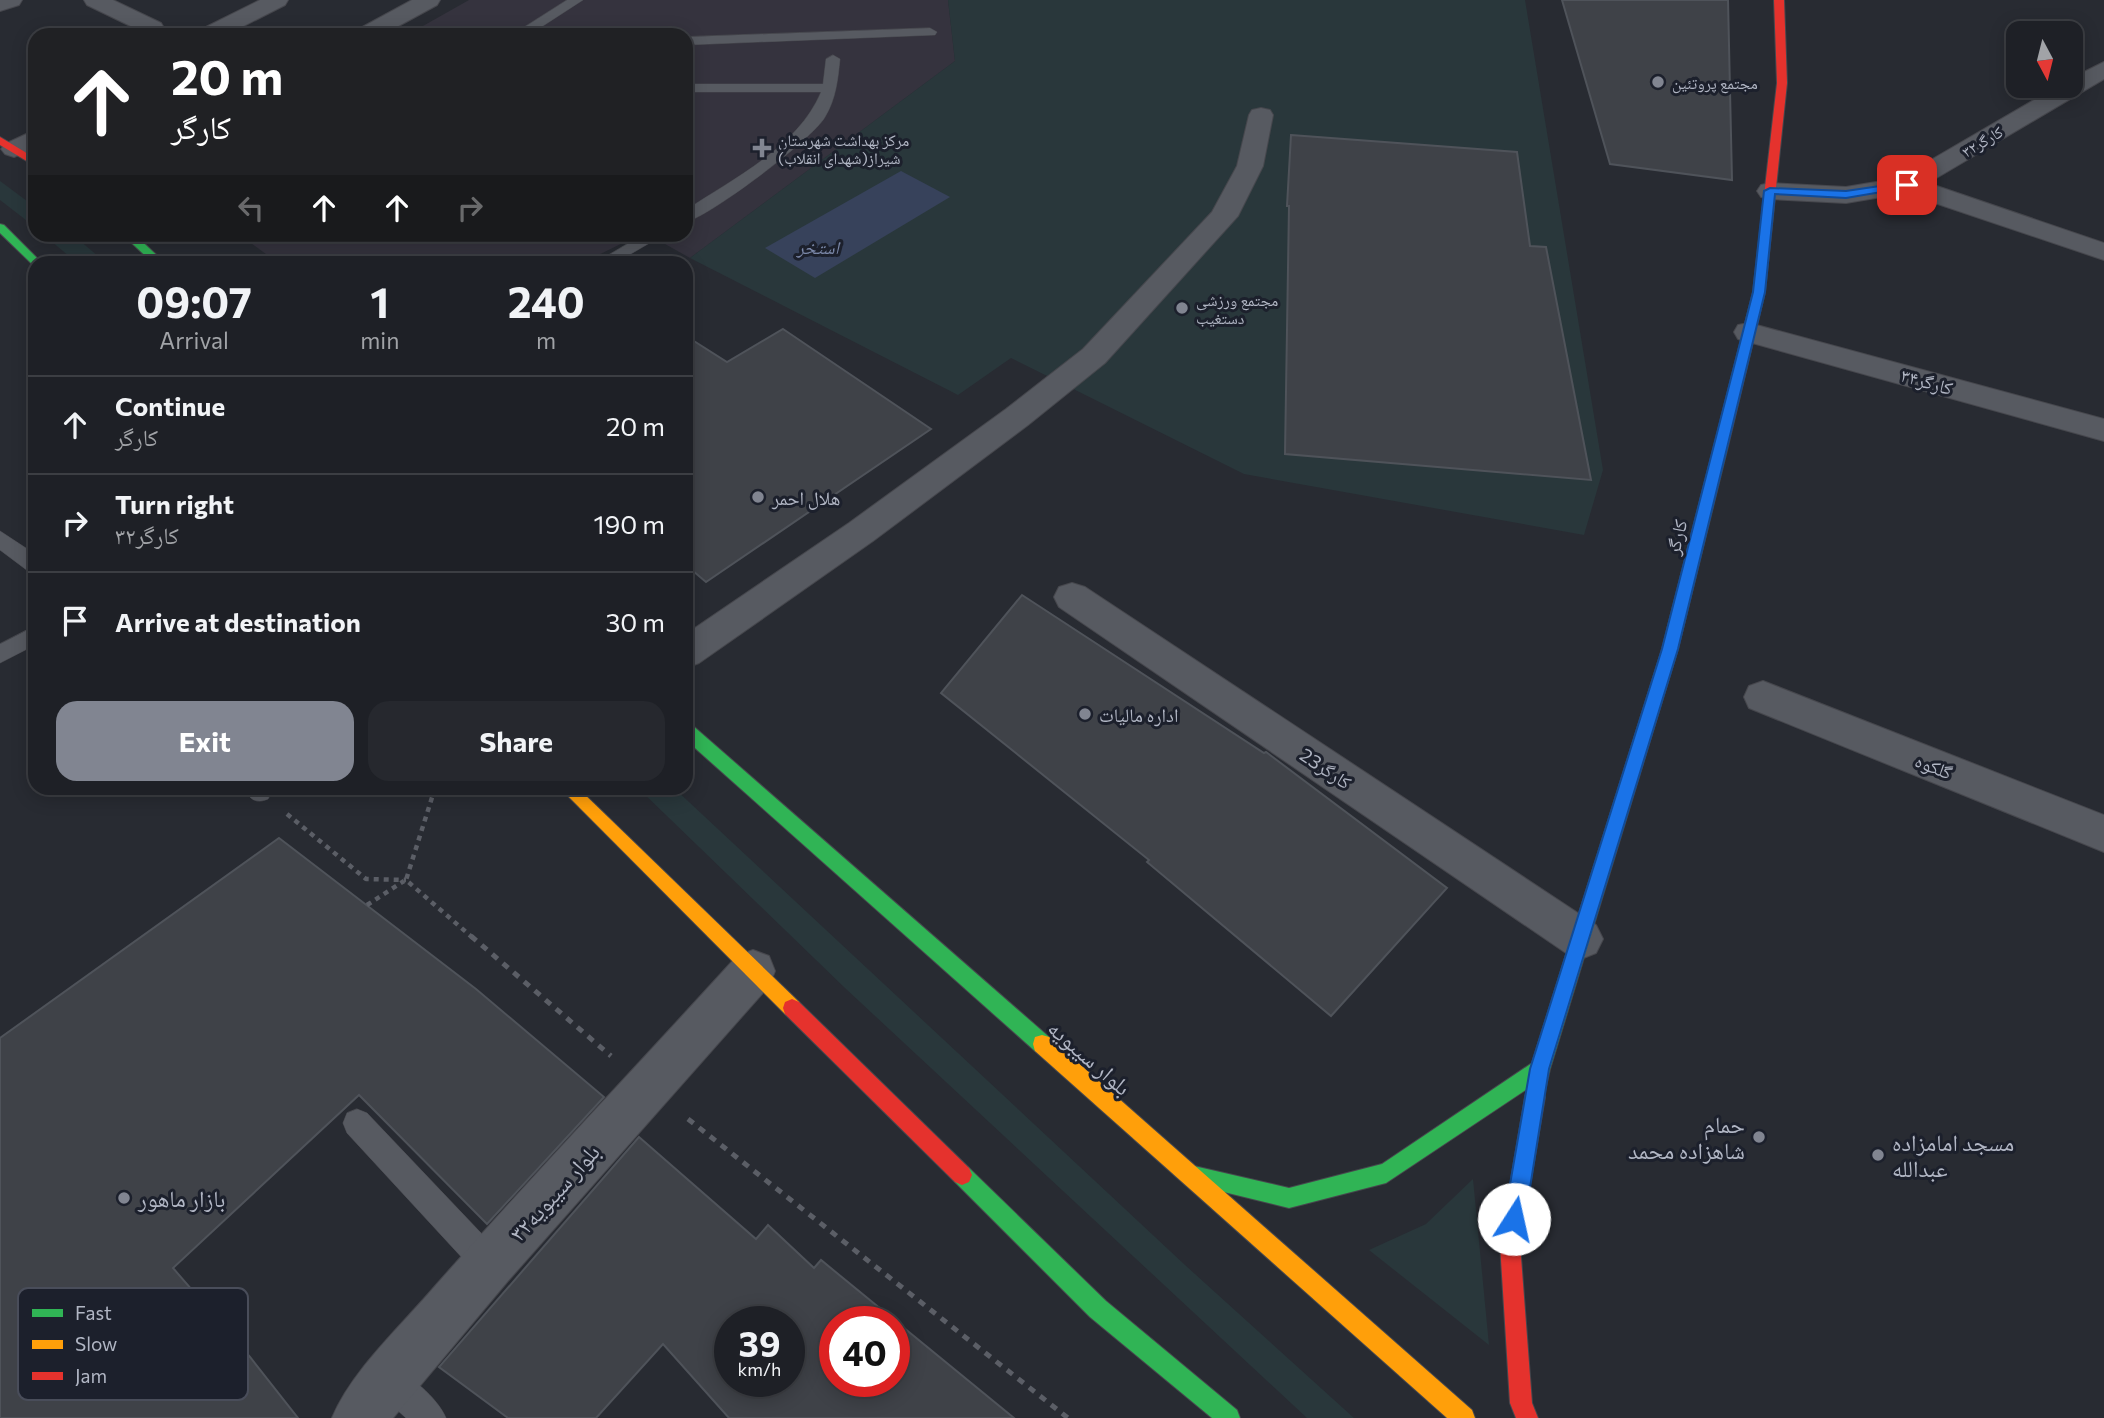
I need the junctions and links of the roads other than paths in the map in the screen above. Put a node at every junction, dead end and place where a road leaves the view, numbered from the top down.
1 (10, 0) edge
2 (277, 0) edge
3 (576, 0) edge
4 (1780, 0) edge
5 (115, 3) edge
6 (411, 3) edge
7 (0, 4) edge
8 (153, 28) dead end
9 (222, 28) edge
10 (375, 28) edge
11 (530, 28) edge
12 (930, 32) dead end
13 (693, 41) edge
14 (833, 59) dead end
15 (2104, 69) edge
16 (830, 88) junction
17 (693, 89) edge
18 (1261, 115) dead end
19 (1907, 185) junction
20 (1770, 191) junction
21 (693, 212) edge
22 (0, 227) edge
23 (136, 242) edge
24 (642, 242) edge
25 (2104, 252) edge
26 (30, 256) edge
27 (151, 256) edge
28 (617, 256) edge
29 (1749, 332) junction
30 (2104, 430) edge
31 (0, 539) edge
32 (28, 560) edge
33 (1072, 597) dead end
34 (28, 639) edge
35 (693, 648) edge
36 (0, 654) edge
37 (1763, 698) dead end
38 (693, 736) edge
39 (575, 795) edge
40 (2104, 834) edge
41 (1581, 939) junction
42 (753, 971) junction
43 (1540, 1069) junction
44 (357, 1123) dead end
45 (1190, 1175) junction
46 (489, 1264) junction
47 (374, 1399) edge
48 (430, 1418) edge
49 (1229, 1418) edge
50 (1464, 1418) edge
51 (1527, 1418) edge

1 - 7 street
2 - 9 street
3 - 11 lane
4 - 20 street, کارگر
5 - 8 street
6 - 10 street
12 - 13 lane
14 - 16 lane
15 - 19 street, کارگر۳۲
16 - 17 lane
16 - 21 lane
18 - 35 street
19 - 20 street, کارگر۳۲
19 - 25 street
20 - 29 street, کارگر
22 - 26 street
23 - 27 street
24 - 28 lane
29 - 30 street, کارگر۳۴
29 - 41 street, کارگر
31 - 32 lane
33 - 41 street, 23کارگر
34 - 36 lane
37 - 40 street, گلکوه
38 - 45 street, بلوار سیبویه
39 - 42 street
41 - 43 street, کارگر
42 - 46 street, بلوار سیبویه۳۲
42 - 49 street
43 - 45 street
43 - 51 street, کارگر
44 - 46 lane
45 - 50 street, بلوار سیبویه
46 - 47 street, بلوار سیبویه۳۲
47 - 48 lane

